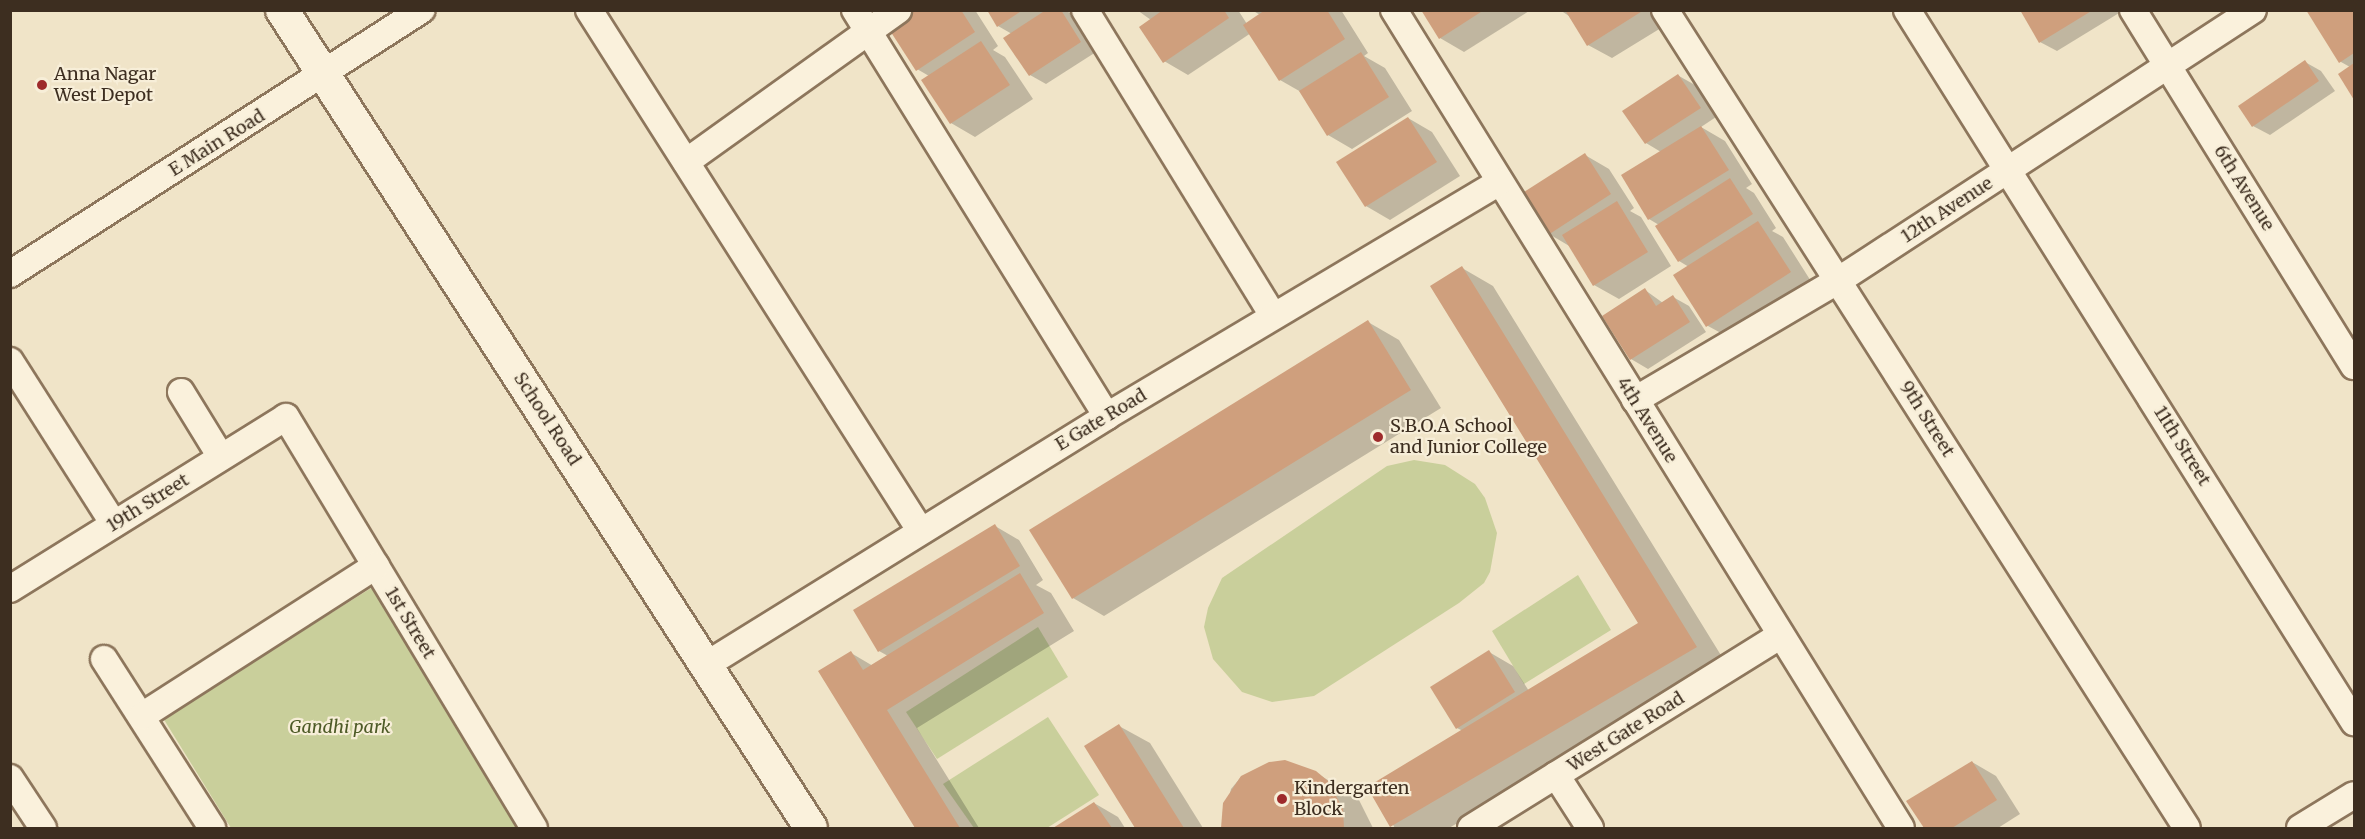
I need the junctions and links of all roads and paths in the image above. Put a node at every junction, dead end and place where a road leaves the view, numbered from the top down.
1 (282, 10) edge
2 (422, 10) edge
3 (589, 10) edge
4 (897, 10) edge
5 (1085, 10) edge
6 (1394, 10) edge
7 (1665, 10) edge
8 (1906, 10) edge
9 (2133, 10) edge
10 (2253, 10) edge
11 (861, 21) edge
12 (2169, 67) junction
13 (326, 74) junction
14 (686, 162) junction
15 (2009, 171) junction
16 (1500, 182) junction
17 (10, 274) edge
18 (1839, 280) junction
19 (1273, 315) junction
20 (10, 361) edge
21 (2355, 366) edge
22 (181, 392) dead end
23 (1635, 400) junction
24 (1107, 416) junction
25 (286, 417) joint
26 (221, 457) junction
27 (114, 524) junction
28 (920, 530) junction
29 (376, 566) junction
30 (10, 589) edge
31 (1781, 635) junction
32 (104, 659) dead end
33 (706, 665) junction
34 (142, 716) junction
35 (2355, 722) edge
36 (1556, 775) junction
37 (10, 778) edge
38 (2355, 795) edge
39 (43, 828) edge
40 (212, 828) edge
41 (534, 828) edge
42 (812, 828) edge
43 (1471, 828) edge
44 (1590, 828) edge
45 (1901, 828) edge
46 (2187, 828) edge
47 (2300, 828) edge

1 - 13 street, School Road
2 - 13 street, E Main Road
3 - 14 street
4 - 11 street
5 - 19 street
6 - 16 street, 4th Avenue
7 - 18 street, 9th Street
8 - 15 street, 11th Street
9 - 12 street, 6th Avenue
10 - 12 street, 12th Avenue
11 - 14 street
11 - 24 street
12 - 15 street, 12th Avenue
12 - 21 street, 6th Avenue
13 - 17 street, E Main Road
13 - 33 street, School Road
14 - 28 street
15 - 18 street, 12th Avenue
15 - 35 street, 11th Street
16 - 19 street, E Gate Road
16 - 23 street, 4th Avenue
18 - 23 street, 12th Avenue
18 - 46 street, 9th Street
19 - 24 street, E Gate Road
20 - 27 street
22 - 26 street
23 - 31 street, 4th Avenue
24 - 28 street, E Gate Road
25 - 26 street, 19th Street
25 - 29 street, 1st Street
26 - 27 street, 19th Street
27 - 30 street, 19th Street
28 - 33 street, E Gate Road
29 - 34 street
29 - 41 street, 1st Street
31 - 36 street, West Gate Road
31 - 45 street, 4th Avenue
32 - 34 street
33 - 42 street, School Road
34 - 40 street
36 - 43 street, West Gate Road
36 - 44 street
37 - 39 street
38 - 47 street

